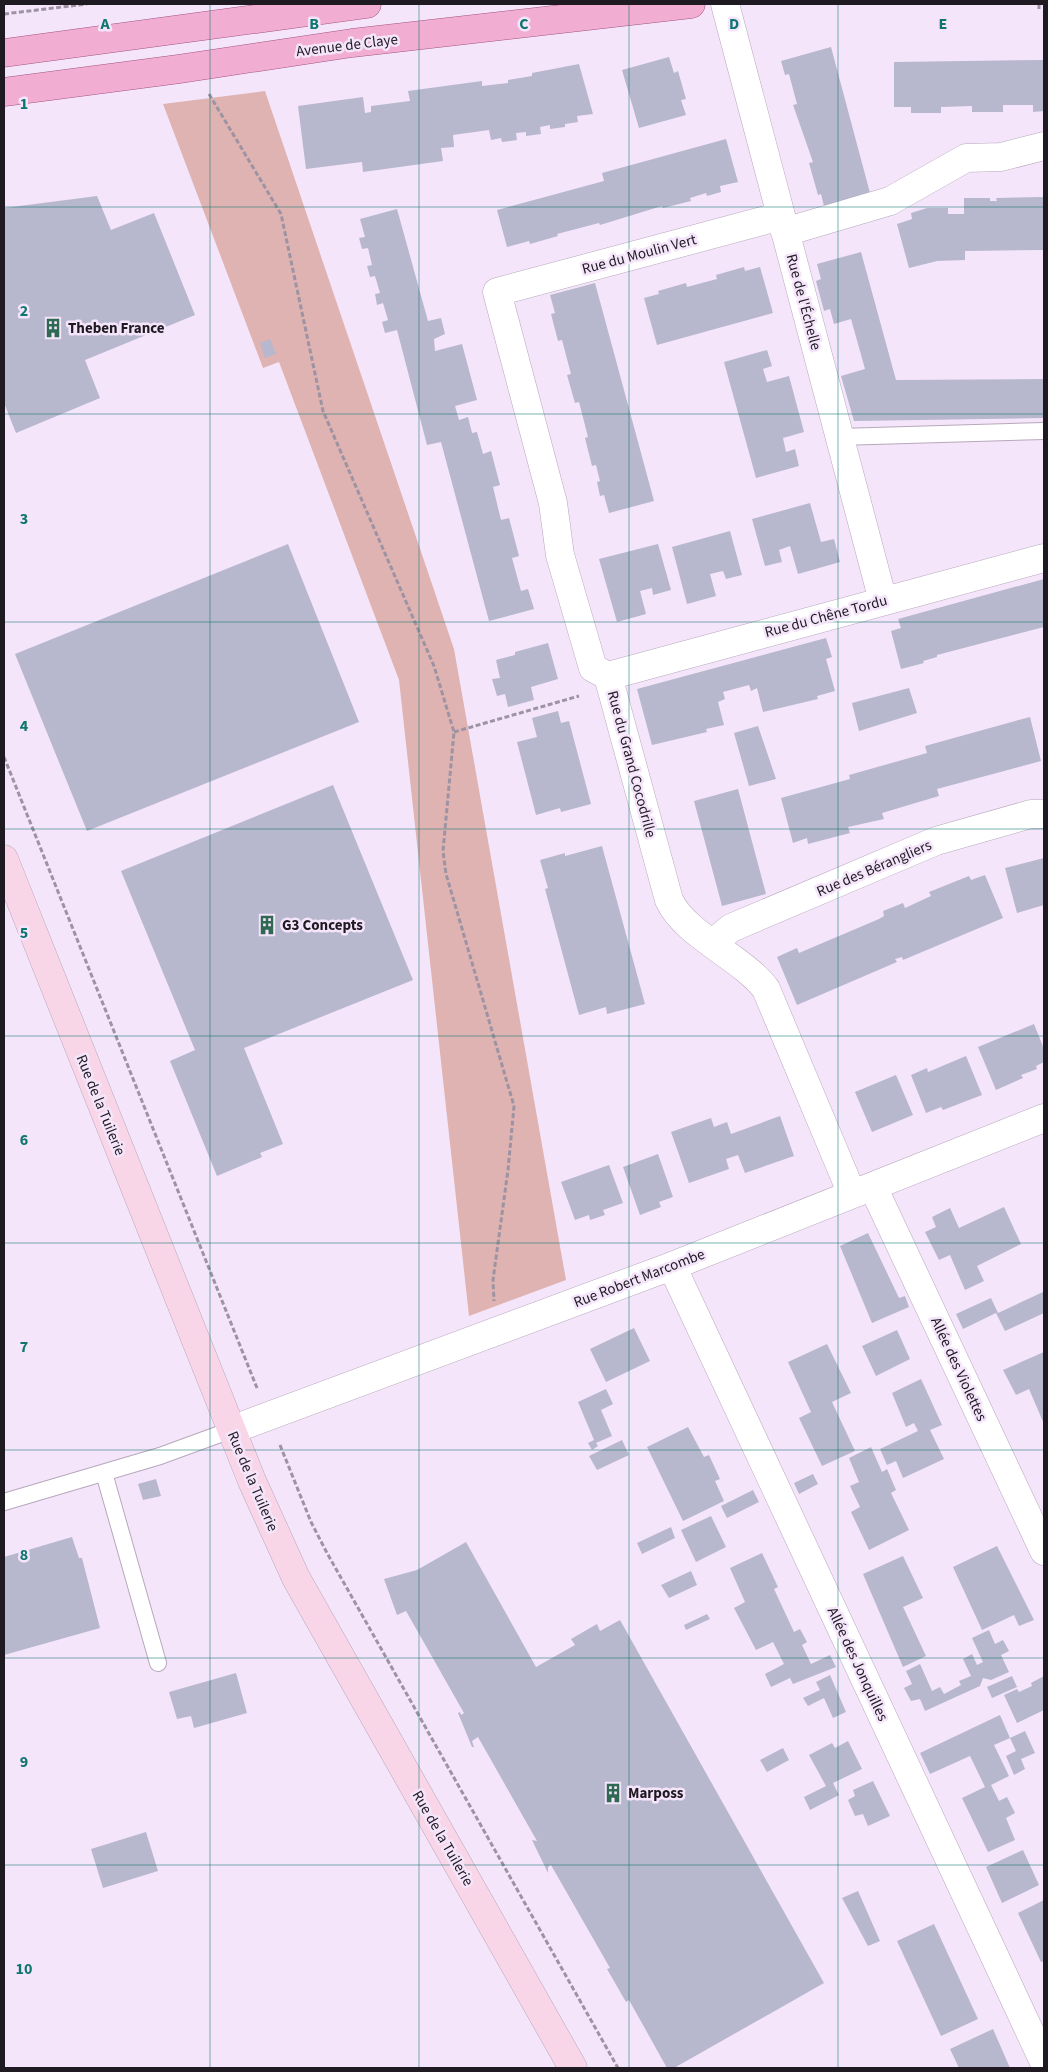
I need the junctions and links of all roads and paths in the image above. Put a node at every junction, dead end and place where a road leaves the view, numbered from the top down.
1 (87, 4) edge
2 (367, 4) edge
3 (691, 4) edge
4 (725, 4) edge
5 (1039, 4) edge
6 (1039, 11) dead end
7 (4, 14) edge
8 (4, 53) edge
9 (4, 92) edge
10 (208, 92) dead end
11 (1044, 146) edge
12 (783, 224) junction
13 (497, 292) joint
14 (1044, 431) edge
15 (840, 437) junction
16 (1044, 558) edge
17 (883, 601) junction
18 (608, 676) junction
19 (582, 695) dead end
20 (454, 732) junction
21 (1044, 814) edge
22 (4, 860) edge
23 (712, 944) junction
24 (1044, 1118) edge
25 (863, 1191) junction
26 (672, 1266) junction
27 (494, 1305) dead end
28 (232, 1430) junction
29 (104, 1474) junction
30 (4, 1502) edge
31 (1044, 1551) edge
32 (158, 1663) dead end
33 (1044, 2062) edge
34 (573, 2068) edge

1 - 7 path
2 - 8 main road
3 - 9 main road, Avenue de Claye
4 - 12 street, Rue de l'Échelle
5 - 6 path
10 - 20 path
11 - 12 street, Rue du Moulin Vert
12 - 13 street, Rue du Moulin Vert
12 - 15 street, Rue de l'Échelle
13 - 18 street, Rue du Grand Cocodrille
14 - 15 lane
15 - 17 street, Rue de l'Échelle
16 - 17 street, Rue du Chêne Tordu
17 - 18 street, Rue du Chêne Tordu
18 - 23 street, Rue du Grand Cocodrille
19 - 20 path
20 - 27 path
21 - 23 street, Rue des Bérangliers
22 - 28 street, Rue de la Tuilerie
23 - 25 street, Rue du Grand Cocodrille
24 - 25 street, Rue Robert Marcombe
25 - 26 street, Rue Robert Marcombe
25 - 31 street, Allée des Violettes
26 - 28 street, Rue Robert Marcombe
26 - 33 street, Allée des Jonquilles
28 - 29 lane
28 - 34 street, Rue de la Tuilerie
29 - 30 lane
29 - 32 lane

